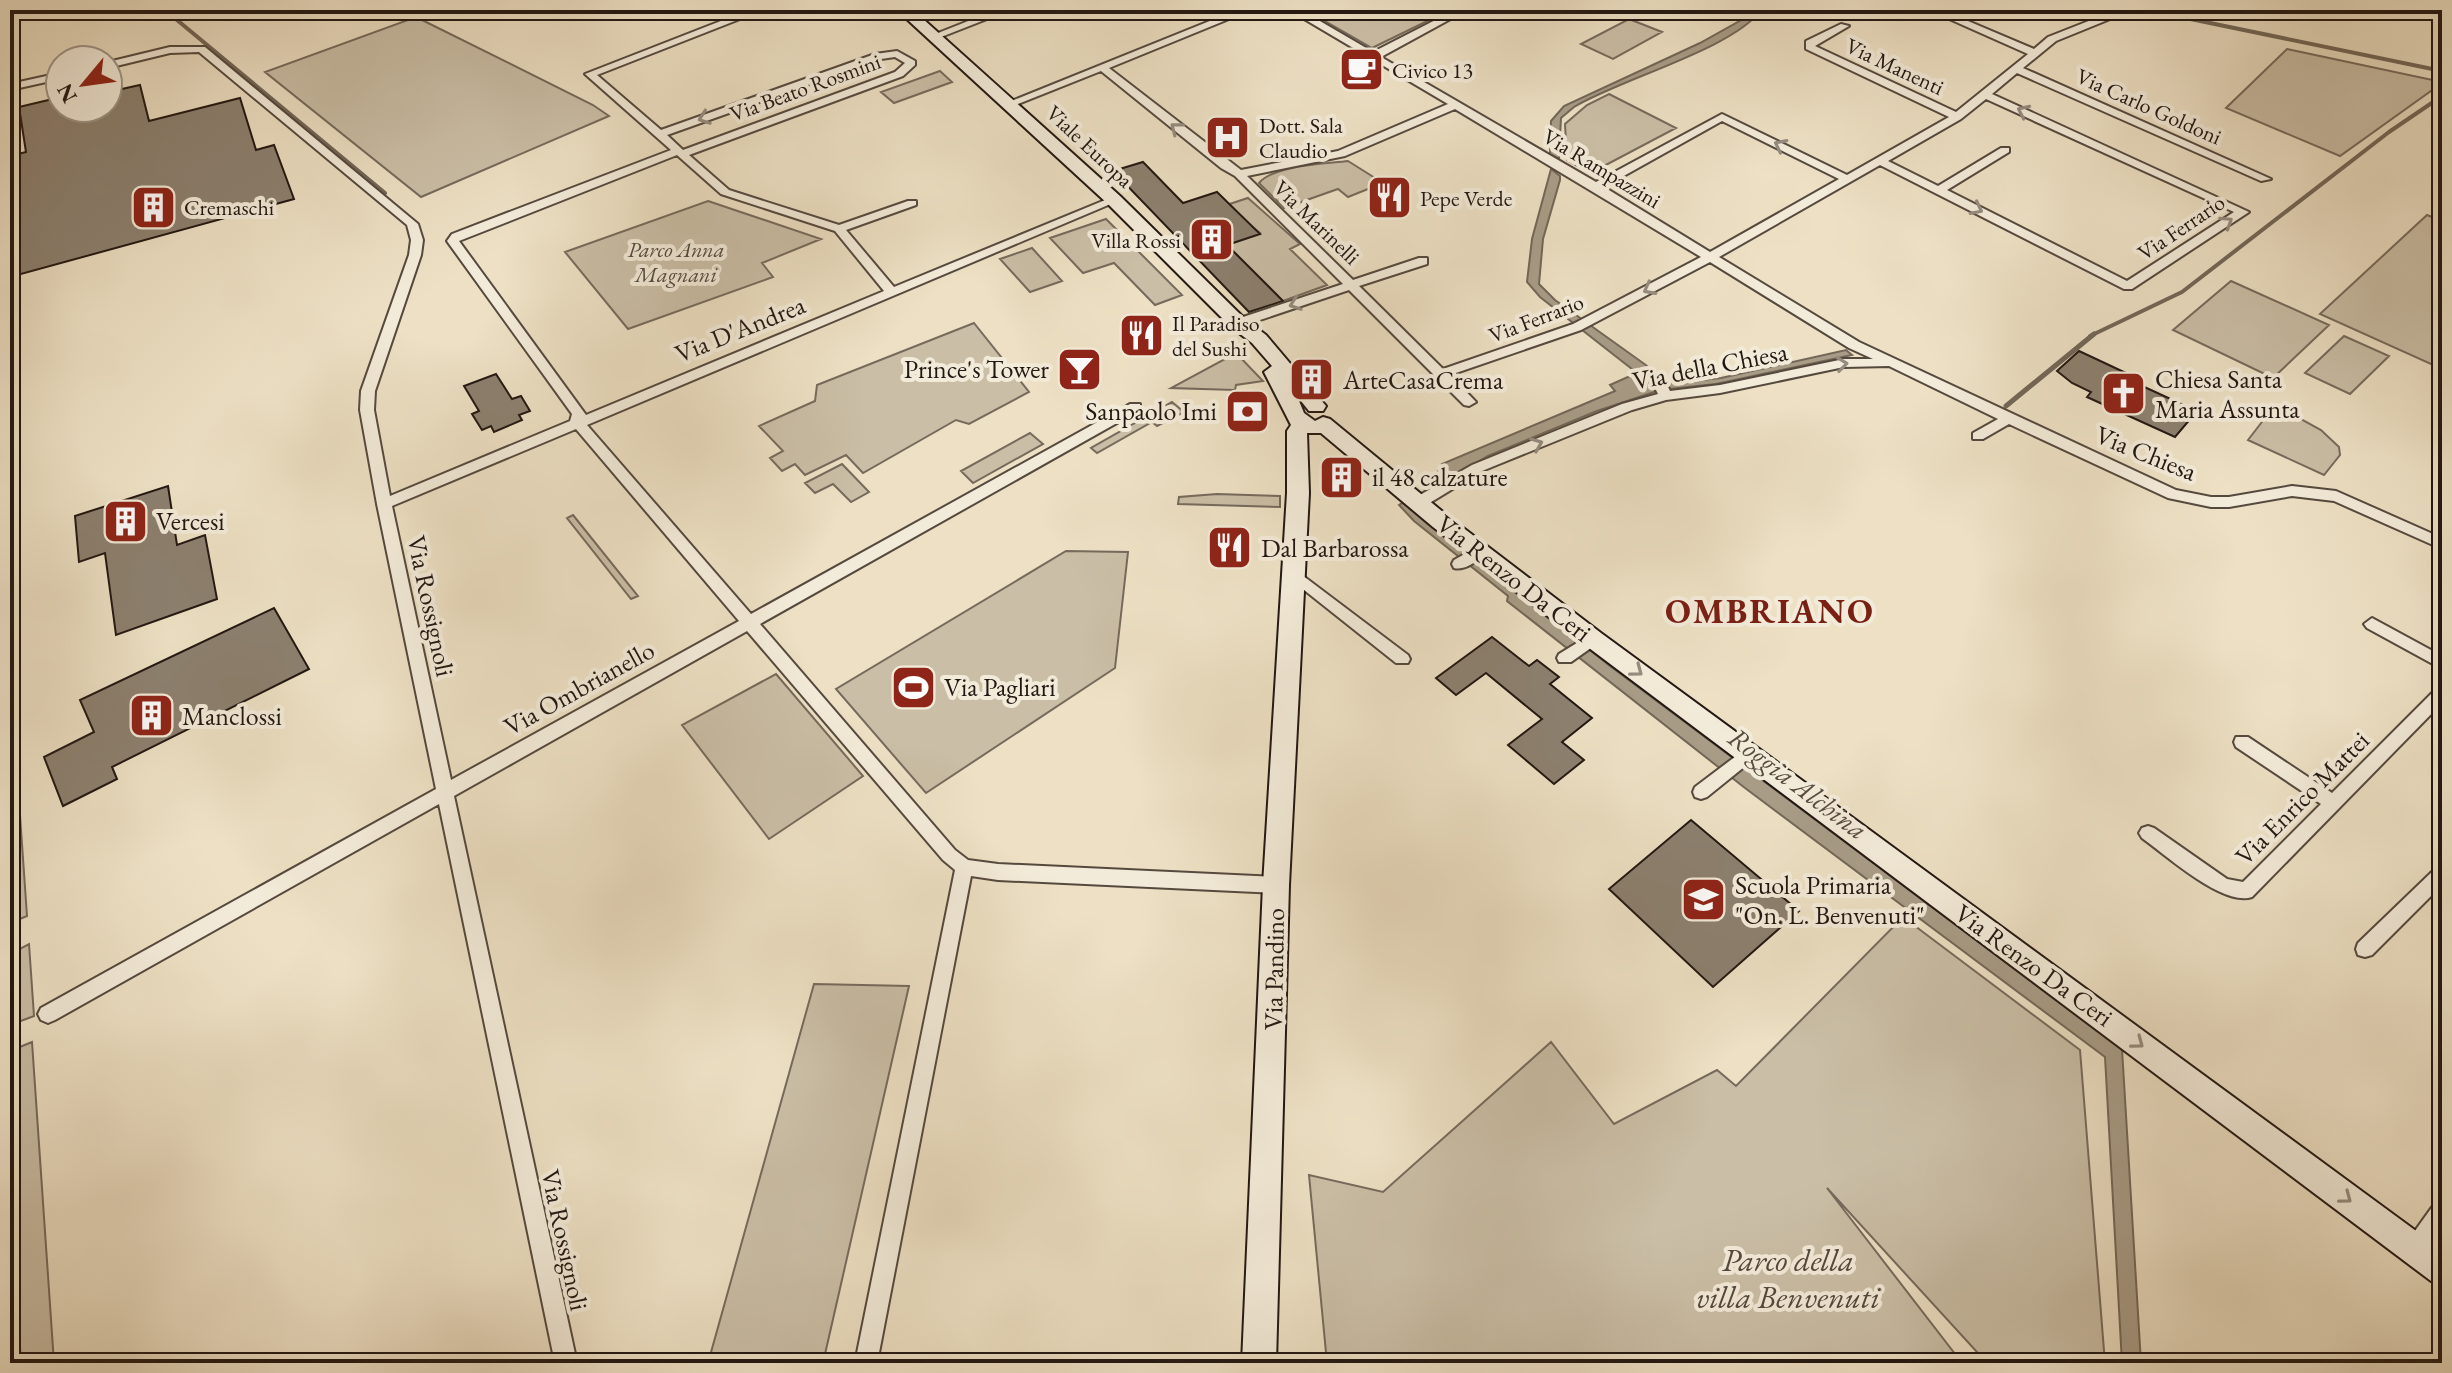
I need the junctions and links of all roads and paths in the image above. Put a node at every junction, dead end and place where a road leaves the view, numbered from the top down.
1 (553, 10) edge
2 (569, 10) edge
3 (758, 10) edge
4 (904, 10) edge
5 (1005, 10) edge
6 (1246, 10) edge
7 (1294, 10) edge
8 (1462, 10) edge
9 (1934, 10) edge
10 (2117, 13) dead end
11 (1844, 26) dead end
12 (933, 37) junction
13 (2035, 53) junction
14 (1372, 57) junction
15 (124, 61) edge
16 (1104, 69) junction
17 (2016, 69) junction
18 (44, 80) edge
19 (10, 87) edge
20 (1986, 95) junction
21 (1009, 104) junction
22 (1455, 105) junction
23 (1957, 117) junction
24 (660, 134) junction
25 (2005, 150) dead end
26 (680, 152) junction
27 (1882, 162) junction
28 (1239, 174) junction
29 (2265, 179) dead end
30 (1849, 180) junction
31 (1596, 187) junction
32 (1939, 190) junction
33 (1114, 200) junction
34 (912, 203) dead end
35 (839, 229) junction
36 (1709, 257) junction
37 (1423, 261) dead end
38 (1352, 285) junction
39 (891, 292) junction
40 (1238, 323) junction
41 (1888, 363) junction
42 (1725, 373) dead end
43 (1441, 374) junction
44 (1657, 378) dead end
45 (1735, 386) junction
46 (1666, 396) junction
47 (1469, 402) dead end
48 (1135, 407) dead end
49 (1308, 417) junction
50 (2007, 419) junction
51 (577, 422) junction
52 (1978, 436) dead end
53 (1418, 503) junction
54 (384, 504) junction
55 (2442, 544) edge
56 (1294, 574) junction
57 (749, 623) junction
58 (2372, 624) dead end
59 (1593, 639) junction
60 (1565, 658) dead end
61 (1402, 659) dead end
62 (2442, 663) edge
63 (2442, 693) edge
64 (2242, 742) dead end
65 (1744, 757) junction
66 (446, 792) junction
67 (1701, 792) dead end
68 (2333, 803) junction
69 (2148, 833) dead end
70 (964, 867) junction
71 (2440, 878) edge
72 (1276, 885) junction
73 (2365, 949) dead end
74 (48, 1014) dead end
75 (2442, 1210) edge
76 (2413, 1249) junction
77 (2442, 1270) edge
78 (566, 1363) edge
79 (866, 1363) edge
80 (1259, 1363) edge

1 - 2 street
3 - 24 street
4 - 12 street, Viale Europa
5 - 12 street
6 - 16 street
7 - 14 street, Via Rampazzini
8 - 14 street
9 - 13 street
10 - 13 street
11 - 23 street, Via Manenti
12 - 21 street, Viale Europa
13 - 17 street
14 - 22 street, Via Rampazzini
15 - 54 street, Via Rossignoli
16 - 21 street
28 -> 16 street, Via Marinelli
17 - 20 street
17 - 29 street, Via Carlo Goldoni
18 - 19 street
20 - 23 street
32 -> 20 street, Via Ferrario
21 - 33 street, Viale Europa
22 - 28 street
22 - 31 street, Via Rampazzini
23 - 27 street
24 - 26 street
26 -> 24 street, Via Beato Rosmini
25 - 32 street
26 - 35 street
26 - 51 street
27 - 30 street, Via Ferrario
27 - 32 street, Via Ferrario
28 - 38 street, Via Marinelli
30 -> 31 street
30 - 36 street, Via Ferrario
31 - 36 street, Via Rampazzini
33 - 39 street, Via D'Andrea
33 - 40 street, Viale Europa
34 - 35 street
35 - 39 street
36 - 41 street, Via Rampazzini
36 -> 43 street, Via Ferrario
37 - 38 street, Via Marinelli
38 -> 40 street
38 - 43 street, Via Marinelli
39 - 51 street, Via D'Andrea
40 - 49 street, Viale Europa
45 -> 41 street, Via della Chiesa
41 - 50 street, Via Chiesa
42 - 45 street
43 - 47 street, Via Marinelli
44 - 46 street
45 - 46 street, Via della Chiesa
53 -> 46 street, Via della Chiesa
48 - 57 street, Via Ombrianello
49 - 53 street, Via Renzo Da Ceri
49 - 56 street, Via Pandino
50 - 52 street
50 - 55 street, Via Chiesa
51 - 54 street, Via D'Andrea
51 - 57 street
53 - 59 street, Via Renzo Da Ceri
54 - 66 street, Via Rossignoli
56 - 61 street
56 - 72 street, Via Pandino
57 - 66 street, Via Ombrianello
57 - 70 street
58 - 62 street
59 - 60 street
59 -> 65 street, Via Renzo Da Ceri
63 - 68 street, Via Enrico Mattei
64 - 68 street
65 - 67 street
65 -> 76 street, Via Renzo Da Ceri
66 - 74 street, Via Ombrianello
66 - 78 street, Via Rossignoli
68 - 69 street, Via Enrico Mattei
70 - 72 street
70 - 79 street
71 - 73 street
72 - 80 street, Via Pandino
75 - 76 street
76 - 77 street, Via Renzo Da Ceri

